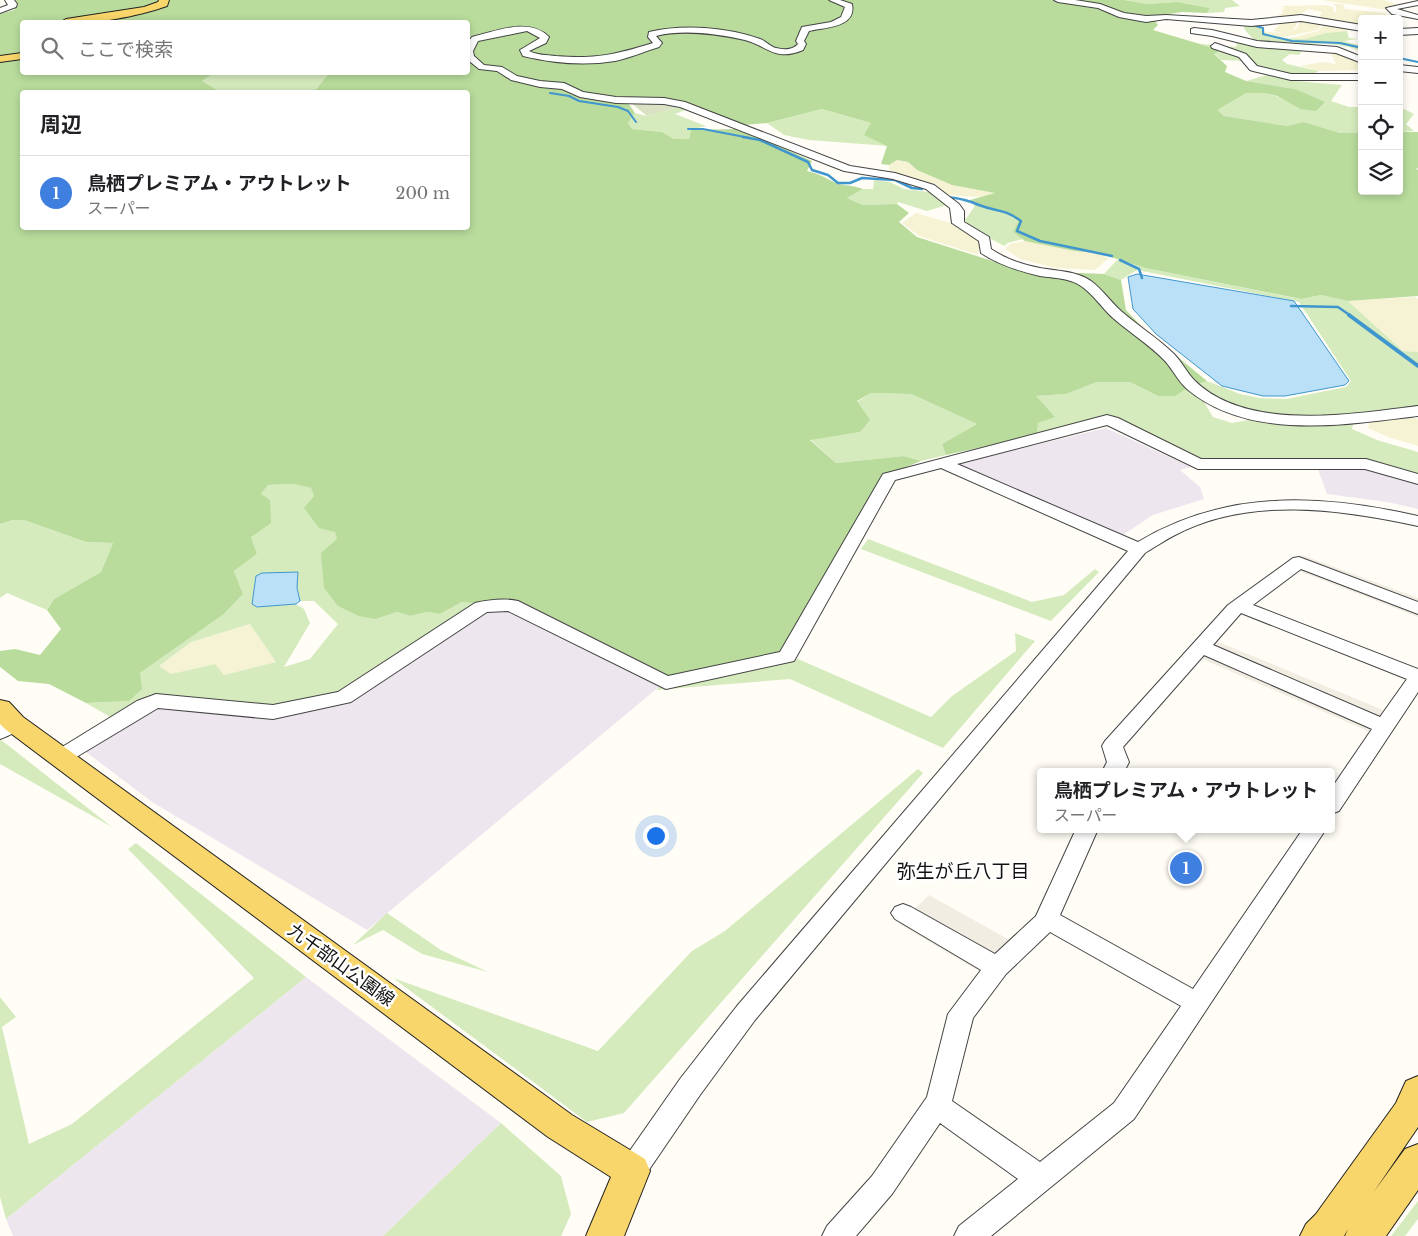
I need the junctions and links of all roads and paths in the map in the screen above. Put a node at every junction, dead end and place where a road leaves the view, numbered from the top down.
1 (9, 0) edge
2 (164, 0) edge
3 (833, 0) edge
4 (1058, 0) edge
5 (1418, 3) edge
6 (0, 11) edge
7 (1418, 17) edge
8 (1146, 19) junction
9 (79, 20) edge
10 (1214, 21) junction
11 (1161, 26) dead end
12 (1358, 27) edge
13 (1418, 31) edge
14 (1403, 32) edge
15 (1221, 35) junction
16 (1195, 36) joint
17 (470, 47) edge
18 (20, 56) edge
19 (470, 57) edge
20 (1358, 58) edge
21 (0, 59) edge
22 (1403, 68) edge
23 (1418, 70) edge
24 (1358, 77) edge
25 (1418, 411) edge
26 (944, 464) junction
27 (1418, 479) edge
28 (1418, 521) edge
29 (1139, 549) junction
30 (1239, 606) junction
31 (1418, 608) edge
32 (1201, 647) junction
33 (1418, 676) edge
34 (5, 721) edge
35 (1385, 726) junction
36 (61, 757) junction
37 (1115, 768) edge
38 (1335, 800) edge
39 (1085, 833) edge
40 (1312, 833) edge
41 (903, 913) dead end
42 (1047, 919) junction
43 (997, 967) junction
44 (1197, 1003) junction
45 (1418, 1091) edge
46 (936, 1105) junction
47 (1418, 1160) edge
48 (632, 1171) junction
49 (1040, 1178) junction
50 (1321, 1233) edge
51 (604, 1236) edge
52 (837, 1236) edge
53 (969, 1236) edge
54 (1364, 1236) edge

1 - 6 street
2 - 9 main road
3 - 17 street
4 - 8 street
5 - 7 street
8 - 10 street
8 - 11 street
10 - 12 street
10 - 15 street
13 - 14 street
15 - 16 street
15 - 20 street
16 - 24 street
18 - 21 main road
19 - 25 street
22 - 23 street
26 - 27 street
26 - 29 street
26 - 36 street
28 - 29 street
29 - 48 street
30 - 31 street
30 - 32 street
30 - 33 street
32 - 35 street
32 - 37 street
33 - 35 street
34 - 36 main road, 九千部山公園線
35 - 38 street
36 - 48 main road, 九千部山公園線
39 - 42 street
40 - 44 street
41 - 43 street
42 - 43 street
42 - 44 street
43 - 46 street
44 - 49 street
45 - 50 main road
46 - 49 street
46 - 52 street
47 - 54 main road
48 - 51 main road
49 - 53 street

